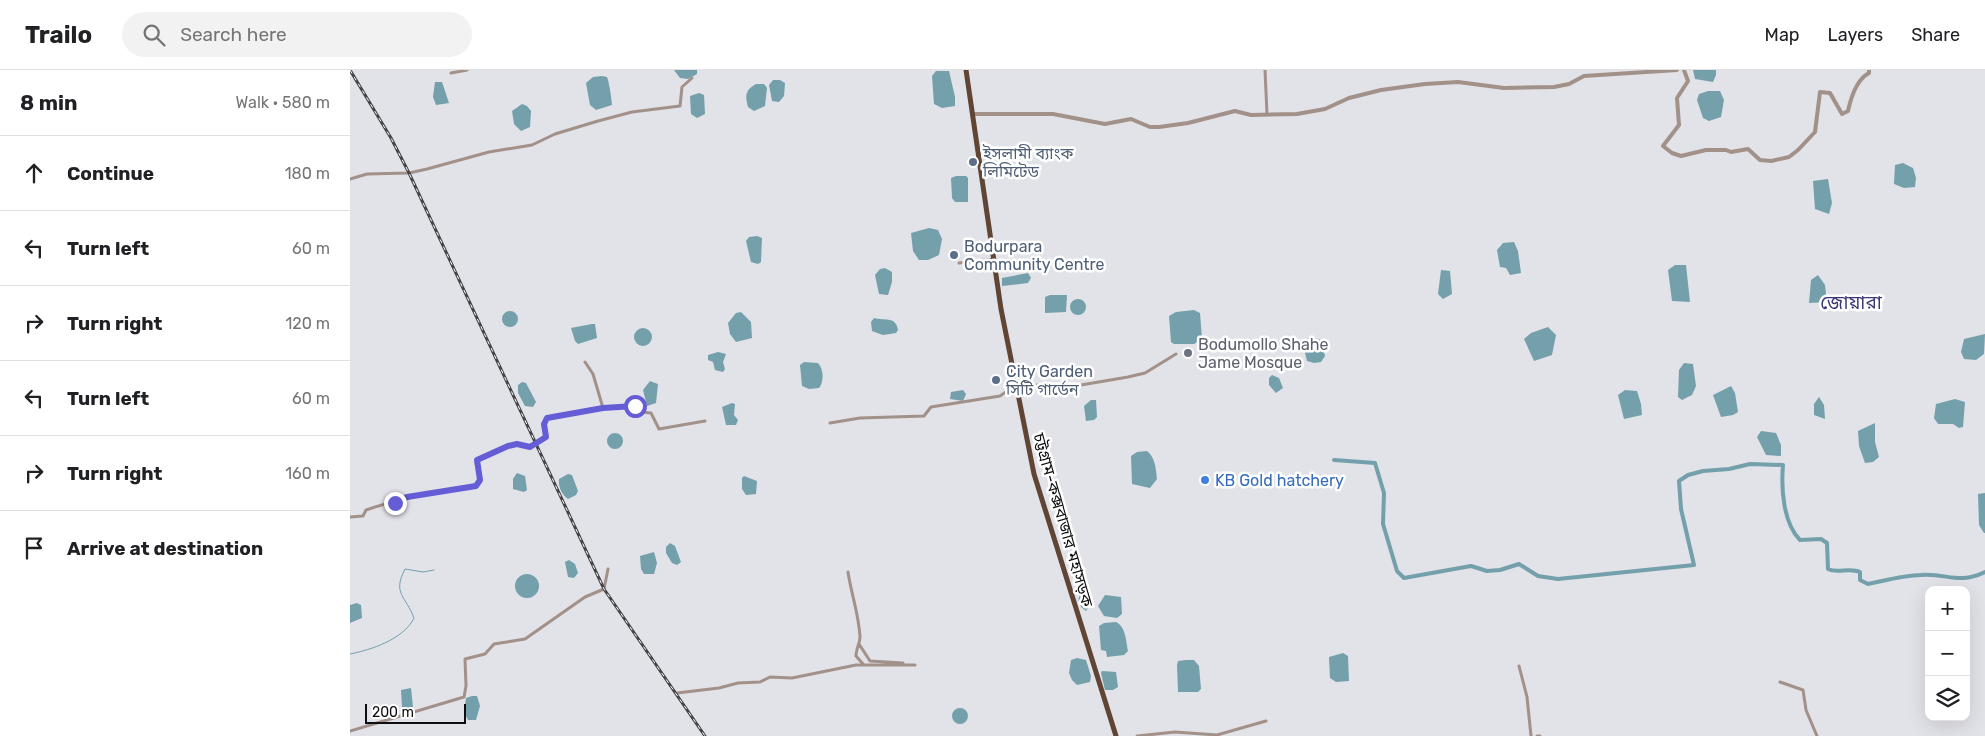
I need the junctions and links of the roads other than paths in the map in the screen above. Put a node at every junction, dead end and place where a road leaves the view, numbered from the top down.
1 (467, 70) edge
2 (966, 70) edge
3 (1265, 70) edge
4 (1677, 70) edge
5 (1684, 70) edge
6 (1869, 70) edge
7 (451, 73) dead end
8 (692, 78) dead end
9 (972, 114) junction
10 (1267, 114) junction
11 (350, 179) edge
12 (994, 259) junction
13 (959, 263) dead end
14 (1176, 354) dead end
15 (585, 362) dead end
16 (1016, 386) junction
17 (603, 408) junction
18 (705, 421) dead end
19 (830, 423) dead end
20 (350, 517) edge
21 (608, 569) dead end
22 (848, 572) dead end
23 (859, 643) junction
24 (864, 664) junction
25 (910, 665) junction
26 (915, 665) dead end
27 (1519, 666) dead end
28 (1780, 682) dead end
29 (677, 693) dead end
30 (1266, 721) dead end
31 (350, 731) edge
32 (1116, 736) edge
33 (1137, 736) edge
34 (1531, 736) edge
35 (1817, 736) edge

1 - 7 street
2 - 9 highway, চট্টগ্রাম-কক্সবাজার মহাসড়ক
3 - 10 street
4 - 10 street
5 - 6 street
8 - 11 street
9 - 10 street
9 - 12 highway, চট্টগ্রাম-কক্সবাজার মহাসড়ক
12 - 13 street
12 - 16 highway, চট্টগ্রাম-কক্সবাজার মহাসড়ক
14 - 16 street
15 - 17 street
16 - 19 street
16 - 32 highway, চট্টগ্রাম-কক্সবাজার মহাসড়ক
17 - 18 street
17 - 20 street
21 - 31 street
22 - 23 street
23 - 24 street
23 - 25 street
24 - 25 street
24 - 29 street
25 - 26 street
27 - 34 street
28 - 35 street
30 - 33 street

